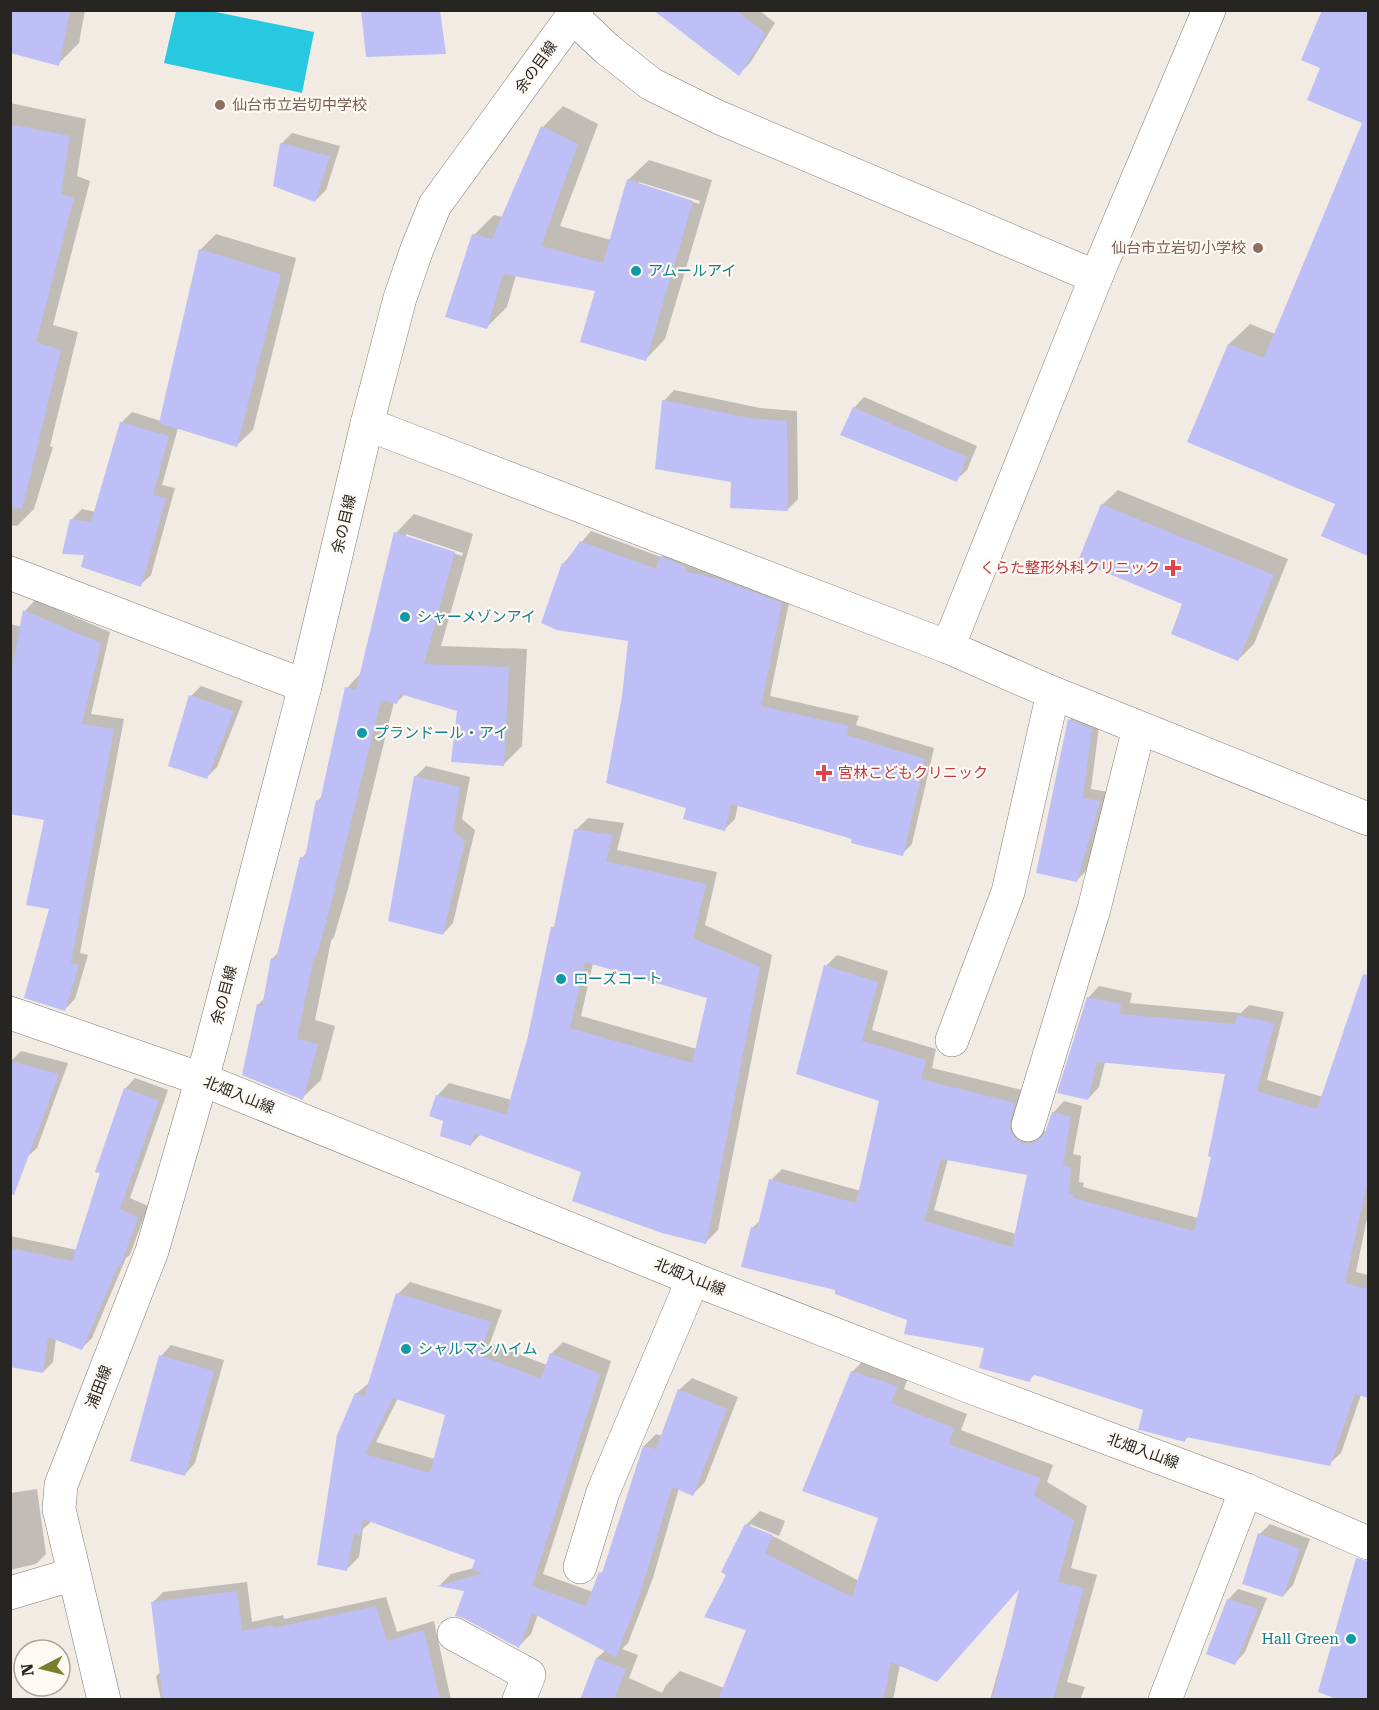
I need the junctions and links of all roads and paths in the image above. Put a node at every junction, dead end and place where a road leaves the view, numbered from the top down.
1 (1209, 10) edge
2 (575, 14) edge
3 (1096, 277) junction
4 (368, 424) junction
5 (10, 573) edge
6 (948, 647) junction
7 (305, 686) junction
8 (1053, 693) junction
9 (1139, 728) junction
10 (1368, 819) edge
11 (10, 1013) edge
12 (952, 1040) dead end
13 (201, 1079) junction
14 (1028, 1125) dead end
15 (693, 1279) junction
16 (1246, 1490) junction
17 (1368, 1543) edge
18 (580, 1567) dead end
19 (74, 1574) junction
20 (10, 1593) edge
21 (454, 1634) dead end
22 (104, 1700) edge
23 (519, 1700) edge
24 (1165, 1700) edge

1 - 3 street
2 - 3 street
2 - 4 street, 余の目線
3 - 6 street
4 - 6 street
4 - 7 street, 余の目線
5 - 7 street
6 - 8 street
7 - 13 street, 余の目線
8 - 9 street
8 - 12 street
9 - 10 street
9 - 14 street
11 - 13 street, 北畑入山線
13 - 15 street, 北畑入山線
13 - 19 street, 浦田線
15 - 16 street, 北畑入山線
15 - 18 street
16 - 17 street, 北畑入山線
16 - 24 street
19 - 20 street
19 - 22 street, 浦田線
21 - 23 street

